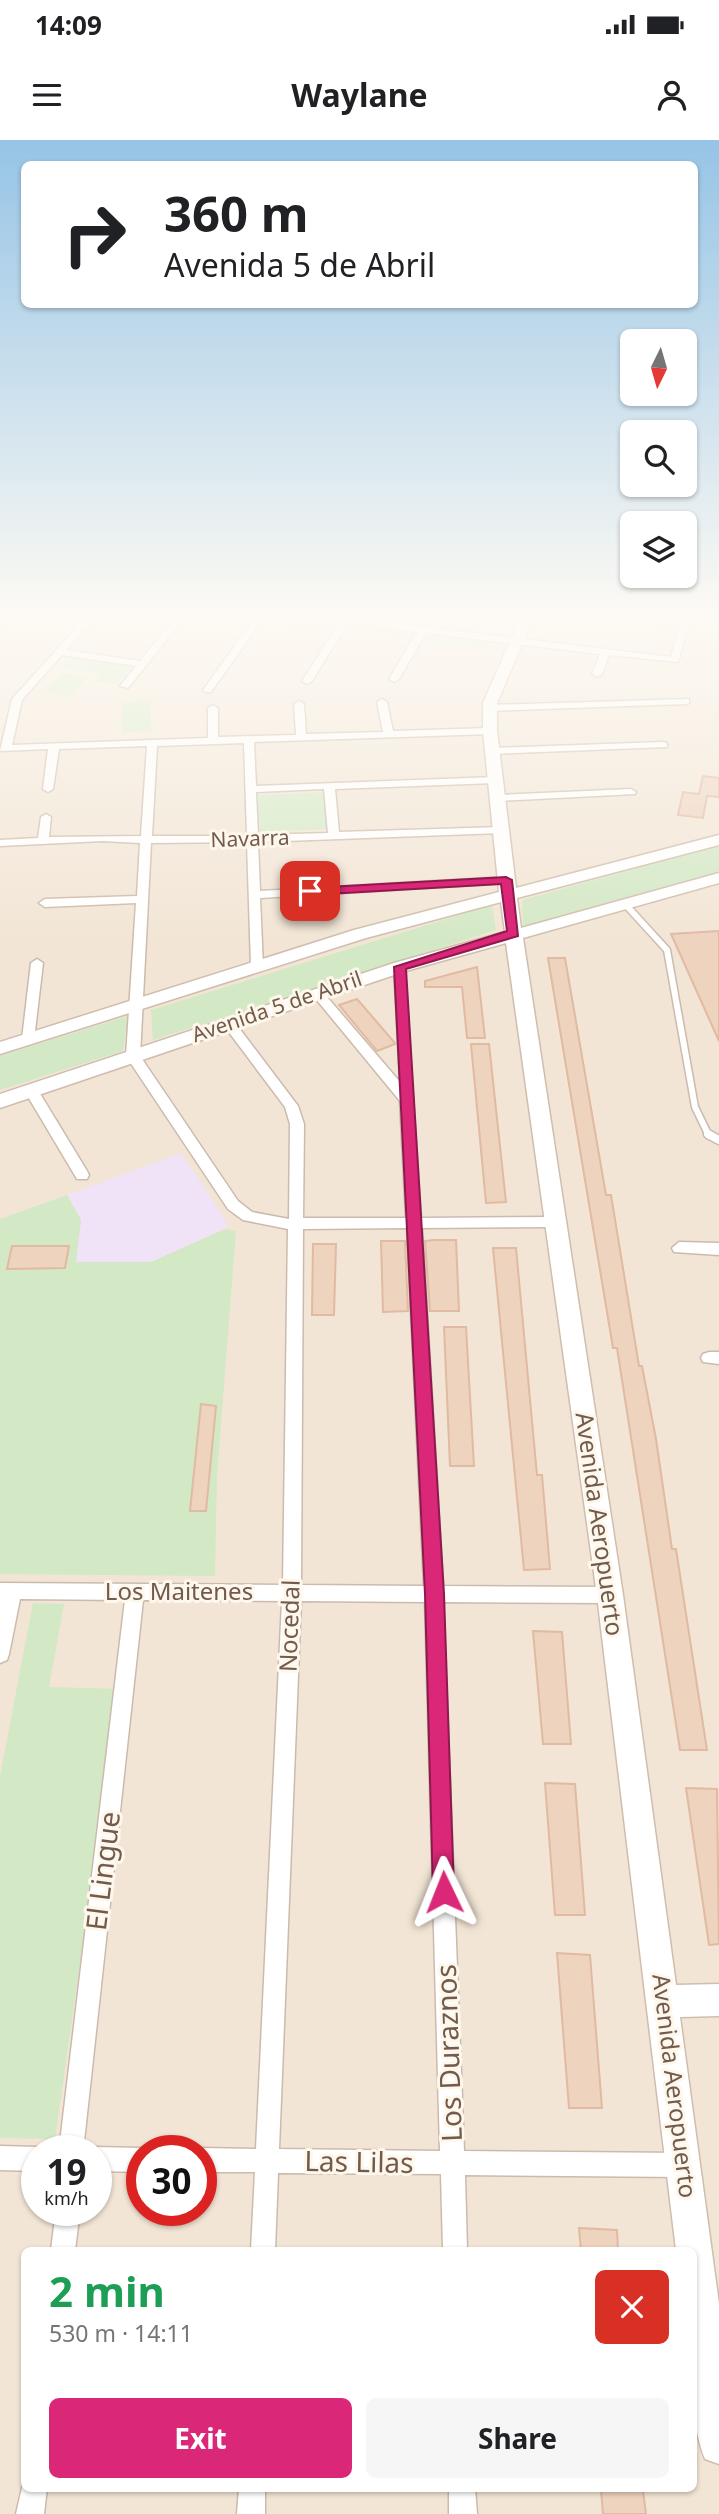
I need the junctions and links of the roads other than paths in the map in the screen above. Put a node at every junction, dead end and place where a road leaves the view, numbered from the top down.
1 (10, 723) edge
2 (212, 723) edge
3 (301, 723) edge
4 (386, 723) edge
5 (490, 723) edge
6 (490, 731) junction
7 (388, 734) junction
8 (302, 737) junction
9 (248, 739) junction
10 (213, 740) junction
11 (152, 742) junction
12 (663, 745) dead end
13 (54, 746) junction
14 (3, 748) edge
15 (492, 751) junction
16 (495, 780) junction
17 (329, 786) junction
18 (48, 789) dead end
19 (250, 789) junction
20 (631, 792) dead end
21 (497, 798) junction
22 (46, 817) dead end
23 (501, 830) junction
24 (334, 836) junction
25 (252, 839) junction
26 (146, 840) junction
27 (719, 840) edge
28 (43, 841) junction
29 (0, 843) edge
30 (719, 878) edge
31 (507, 888) junction
32 (254, 895) junction
33 (143, 899) junction
34 (45, 903) dead end
35 (625, 904) junction
36 (513, 933) junction
37 (480, 943) junction
38 (517, 958) junction
39 (37, 963) dead end
40 (257, 966) junction
41 (400, 967) junction
42 (317, 993) junction
43 (137, 1005) junction
44 (228, 1023) junction
45 (28, 1039) junction
46 (0, 1048) edge
47 (134, 1056) junction
48 (31, 1090) junction
49 (407, 1100) junction
50 (0, 1101) edge
51 (719, 1140) edge
52 (82, 1175) dead end
53 (556, 1222) junction
54 (414, 1224) junction
55 (295, 1225) junction
56 (679, 1248) dead end
57 (719, 1249) edge
58 (6, 1591) edge
59 (135, 1592) junction
60 (292, 1593) junction
61 (434, 1594) junction
62 (610, 1595) junction
63 (0, 1654) edge
64 (719, 2000) edge
65 (664, 2001) junction
66 (73, 2135) edge
67 (0, 2158) edge
68 (21, 2159) edge
69 (217, 2160) edge
70 (267, 2161) junction
71 (452, 2163) junction
72 (684, 2165) junction
73 (66, 2226) edge
74 (63, 2247) edge
75 (263, 2247) edge
76 (455, 2247) edge
77 (694, 2247) edge
78 (697, 2269) edge
79 (719, 2445) edge
80 (33, 2492) edge
81 (253, 2492) edge
82 (463, 2492) edge
83 (30, 2514) edge
84 (251, 2514) edge
85 (463, 2514) edge

1 - 14 street
2 - 10 street
3 - 8 street
4 - 7 street
5 - 6 street, Avenida Aeropuerto
6 - 7 street
6 - 15 main road, Avenida Aeropuerto
7 - 8 street
8 - 9 street
9 - 10 street
9 - 19 street
10 - 11 street
11 - 13 street
11 - 26 street
12 - 15 street
13 - 14 street
13 - 18 street
15 - 16 main road, Avenida Aeropuerto
16 - 17 street
16 - 21 main road, Avenida Aeropuerto
17 - 19 street
17 - 24 street
19 - 25 street
20 - 21 street
21 - 23 main road, Avenida Aeropuerto
22 - 28 street
23 - 24 street, Navarra
23 - 31 main road, Avenida Aeropuerto
24 - 25 street, Navarra
25 - 26 street, Navarra
25 - 32 street
26 - 28 street, Navarra
26 - 33 street
27 - 31 main road, Avenida 5 de Abril
28 - 29 street, Navarra
30 - 35 main road, Avenida 5 de Abril
31 - 32 street
31 - 36 main road, Avenida Aeropuerto
31 - 40 main road, Avenida 5 de Abril
32 - 40 street
33 - 34 street
33 - 43 street
35 - 36 main road, Avenida 5 de Abril
35 - 51 lane
36 - 37 main road, Avenida 5 de Abril
36 - 38 main road, Avenida Aeropuerto
37 - 38 main road
37 - 41 main road, Avenida 5 de Abril
38 - 53 main road, Avenida Aeropuerto
39 - 45 street
40 - 43 main road, Avenida 5 de Abril
41 - 42 main road, Avenida 5 de Abril
41 - 49 street, Los Duraznos
42 - 44 main road, Avenida 5 de Abril
42 - 49 street
43 - 45 main road, Avenida 5 de Abril
43 - 47 street
44 - 47 main road, Avenida 5 de Abril
44 - 55 street, Nocedal
45 - 46 main road, Avenida 5 de Abril
47 - 48 main road, Avenida 5 de Abril
47 - 55 street
48 - 50 main road, Avenida 5 de Abril
48 - 52 street
49 - 54 street, Los Duraznos
53 - 54 street
53 - 62 main road, Avenida Aeropuerto
54 - 55 street
54 - 61 street, Los Duraznos
55 - 60 street, Nocedal
56 - 57 street
58 - 59 street, Los Maitenes
58 - 63 street
59 - 60 street, Los Maitenes
59 - 66 street, El Lingue
60 - 61 street, Los Maitenes
60 - 70 street, Nocedal
61 - 62 street, Los Maitenes
61 - 71 street, Los Duraznos
62 - 65 street, Avenida Aeropuerto
64 - 65 main road
65 - 72 main road, Avenida Aeropuerto
67 - 68 street
69 - 70 street, Las Lilas
70 - 71 street, Las Lilas
70 - 75 street, Nocedal
71 - 72 street, Las Lilas
71 - 76 street, Los Duraznos
72 - 77 main road, Avenida Aeropuerto
73 - 74 street
78 - 79 main road, Avenida Aeropuerto
80 - 83 street
81 - 84 street
82 - 85 street

